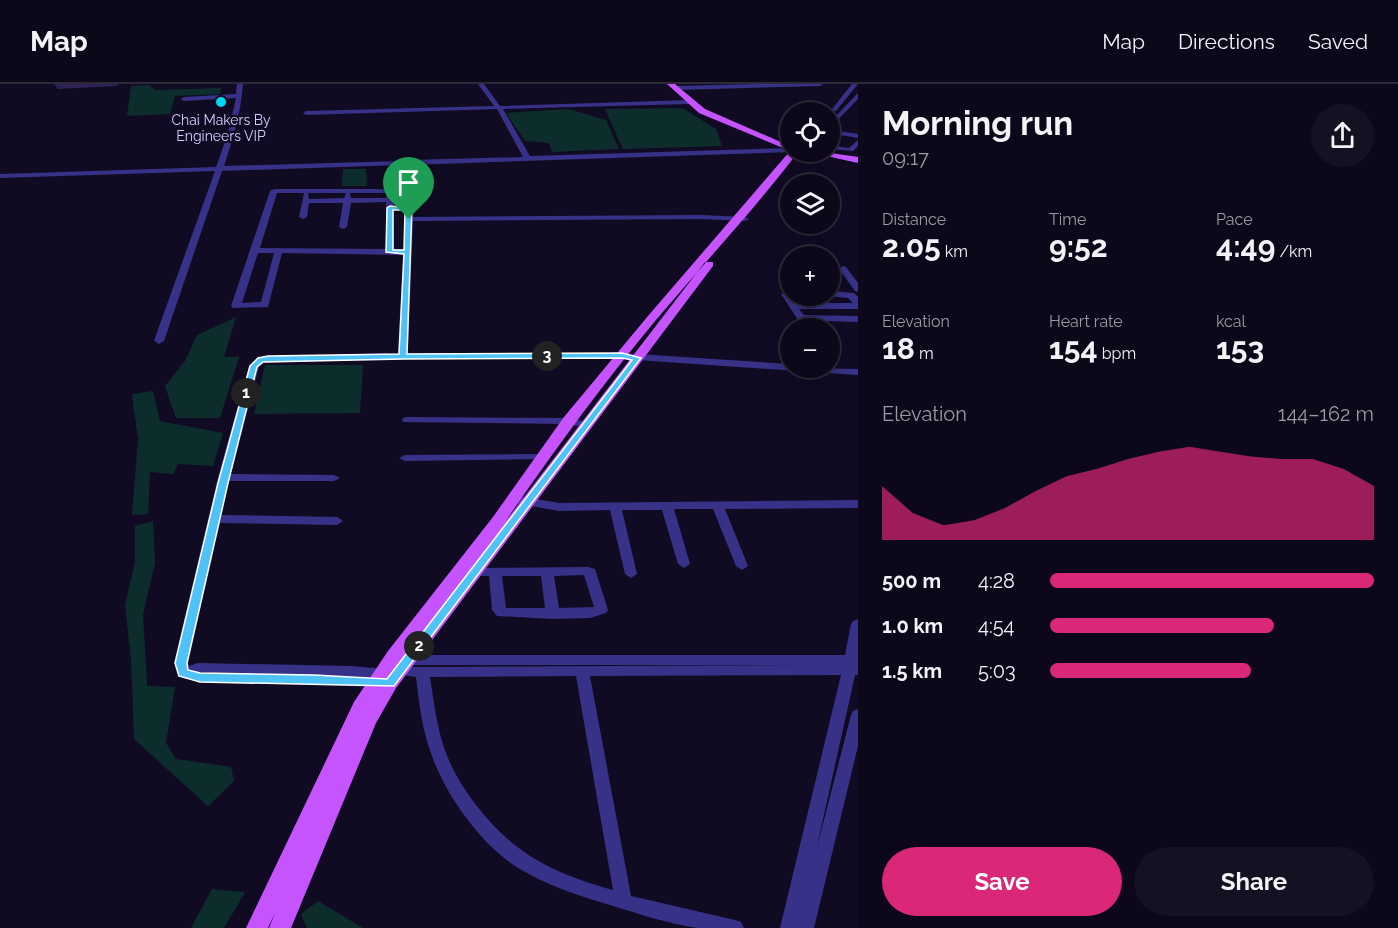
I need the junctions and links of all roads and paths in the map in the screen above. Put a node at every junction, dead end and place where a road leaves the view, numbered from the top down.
1 (240, 84) edge
2 (481, 84) edge
3 (820, 84) edge
4 (855, 84) edge
5 (734, 85) edge
6 (760, 85) edge
7 (677, 86) edge
8 (709, 86) edge
9 (858, 94) edge
10 (240, 96) junction
11 (229, 97) junction
12 (184, 99) dead end
13 (690, 102) junction
14 (856, 102) edge
15 (840, 103) edge
16 (230, 105) dead end
17 (499, 108) junction
18 (858, 109) edge
19 (306, 113) dead end
20 (843, 118) dead end
21 (840, 119) edge
22 (840, 121) edge
23 (840, 130) edge
24 (840, 133) edge
25 (858, 135) edge
26 (840, 139) edge
27 (780, 143) edge
28 (858, 143) edge
29 (780, 144) edge
30 (780, 148) edge
31 (840, 148) edge
32 (840, 155) edge
33 (840, 156) edge
34 (527, 158) junction
35 (858, 158) edge
36 (404, 162) junction
37 (780, 162) edge
38 (794, 162) edge
39 (219, 168) junction
40 (0, 174) edge
41 (307, 191) junction
42 (349, 191) junction
43 (305, 201) junction
44 (348, 201) junction
45 (390, 204) junction
46 (408, 208) junction
47 (303, 217) dead end
48 (409, 219) junction
49 (740, 219) junction
50 (343, 227) dead end
51 (255, 250) junction
52 (279, 250) junction
53 (390, 252) junction
54 (407, 252) junction
55 (843, 269) dead end
56 (840, 290) edge
57 (840, 294) edge
58 (857, 296) edge
59 (840, 301) edge
60 (792, 306) edge
61 (825, 306) edge
62 (801, 318) edge
63 (833, 318) edge
64 (840, 319) edge
65 (858, 319) edge
66 (159, 341) dead end
67 (403, 356) junction
68 (630, 357) junction
69 (780, 366) edge
70 (840, 371) edge
71 (858, 372) edge
72 (407, 420) dead end
73 (568, 421) junction
74 (587, 425) junction
75 (541, 457) junction
76 (405, 458) dead end
77 (224, 477) junction
78 (334, 478) dead end
79 (513, 499) junction
80 (529, 503) junction
81 (858, 504) edge
82 (615, 507) junction
83 (667, 507) junction
84 (718, 507) junction
85 (215, 519) junction
86 (337, 521) dead end
87 (684, 564) dead end
88 (742, 566) dead end
89 (476, 572) junction
90 (495, 572) junction
91 (547, 572) junction
92 (631, 574) dead end
93 (553, 614) junction
94 (858, 624) edge
95 (854, 664) edge
96 (582, 671) junction
97 (391, 672) junction
98 (422, 672) junction
99 (858, 715) edge
100 (623, 899) junction
101 (267, 906) junction
102 (287, 925) edge
103 (257, 928) edge
104 (735, 928) edge
105 (789, 928) edge
106 (805, 928) edge

1 - 10 street
2 - 17 street
3 - 6 street
4 - 15 street
5 - 6 street
5 - 8 street
7 - 8 street
7 - 13 main road
7 - 27 main road
9 - 14 street
10 - 11 street
10 - 39 street
11 - 12 street
11 - 16 street
13 - 17 street
13 - 29 main road
14 - 18 street
14 - 21 street
17 - 19 street
17 - 34 street
20 - 22 street
23 - 25 street
24 - 25 street
26 - 28 street
28 - 31 street
30 - 34 street
32 - 35 main road
33 - 35 main road
34 - 36 street
36 - 39 street
36 - 46 street
37 - 49 main road
38 - 49 main road
39 - 40 street
39 - 66 street
41 - 42 street
41 - 43 street
41 - 51 street
42 - 44 street
42 - 45 street
43 - 44 street
43 - 47 street
44 - 45 street
44 - 50 street
45 - 46 street
45 - 53 street
46 - 48 street
48 - 49 street
48 - 54 street
49 - 68 main road
51 - 52 street
51 - 52 street
52 - 53 street
53 - 54 street
54 - 67 street
55 - 58 street
56 - 58 street
57 - 58 street
58 - 59 street
60 - 62 street
61 - 63 street
64 - 65 street
67 - 68 street
67 - 77 street
68 - 69 street
68 - 73 main road
68 - 74 main road
70 - 71 street
72 - 73 street
73 - 74 street
73 - 75 main road
74 - 80 main road
75 - 76 street
75 - 79 main road
77 - 78 street
77 - 85 street
79 - 80 street
79 - 97 main road
80 - 82 street
80 - 89 main road
81 - 84 street
82 - 83 street
82 - 92 street
83 - 84 street
83 - 87 street
84 - 88 street
85 - 86 street
85 - 97 street
89 - 90 street
89 - 97 main road
90 - 91 street
90 - 93 street
91 - 93 street
91 - 93 street
94 - 95 street
95 - 96 street
95 - 97 street
95 - 105 street
96 - 98 street
96 - 100 street
97 - 98 street
97 - 101 main road
97 - 102 main road
98 - 100 street
99 - 106 street
100 - 104 street
101 - 102 street
101 - 103 main road

